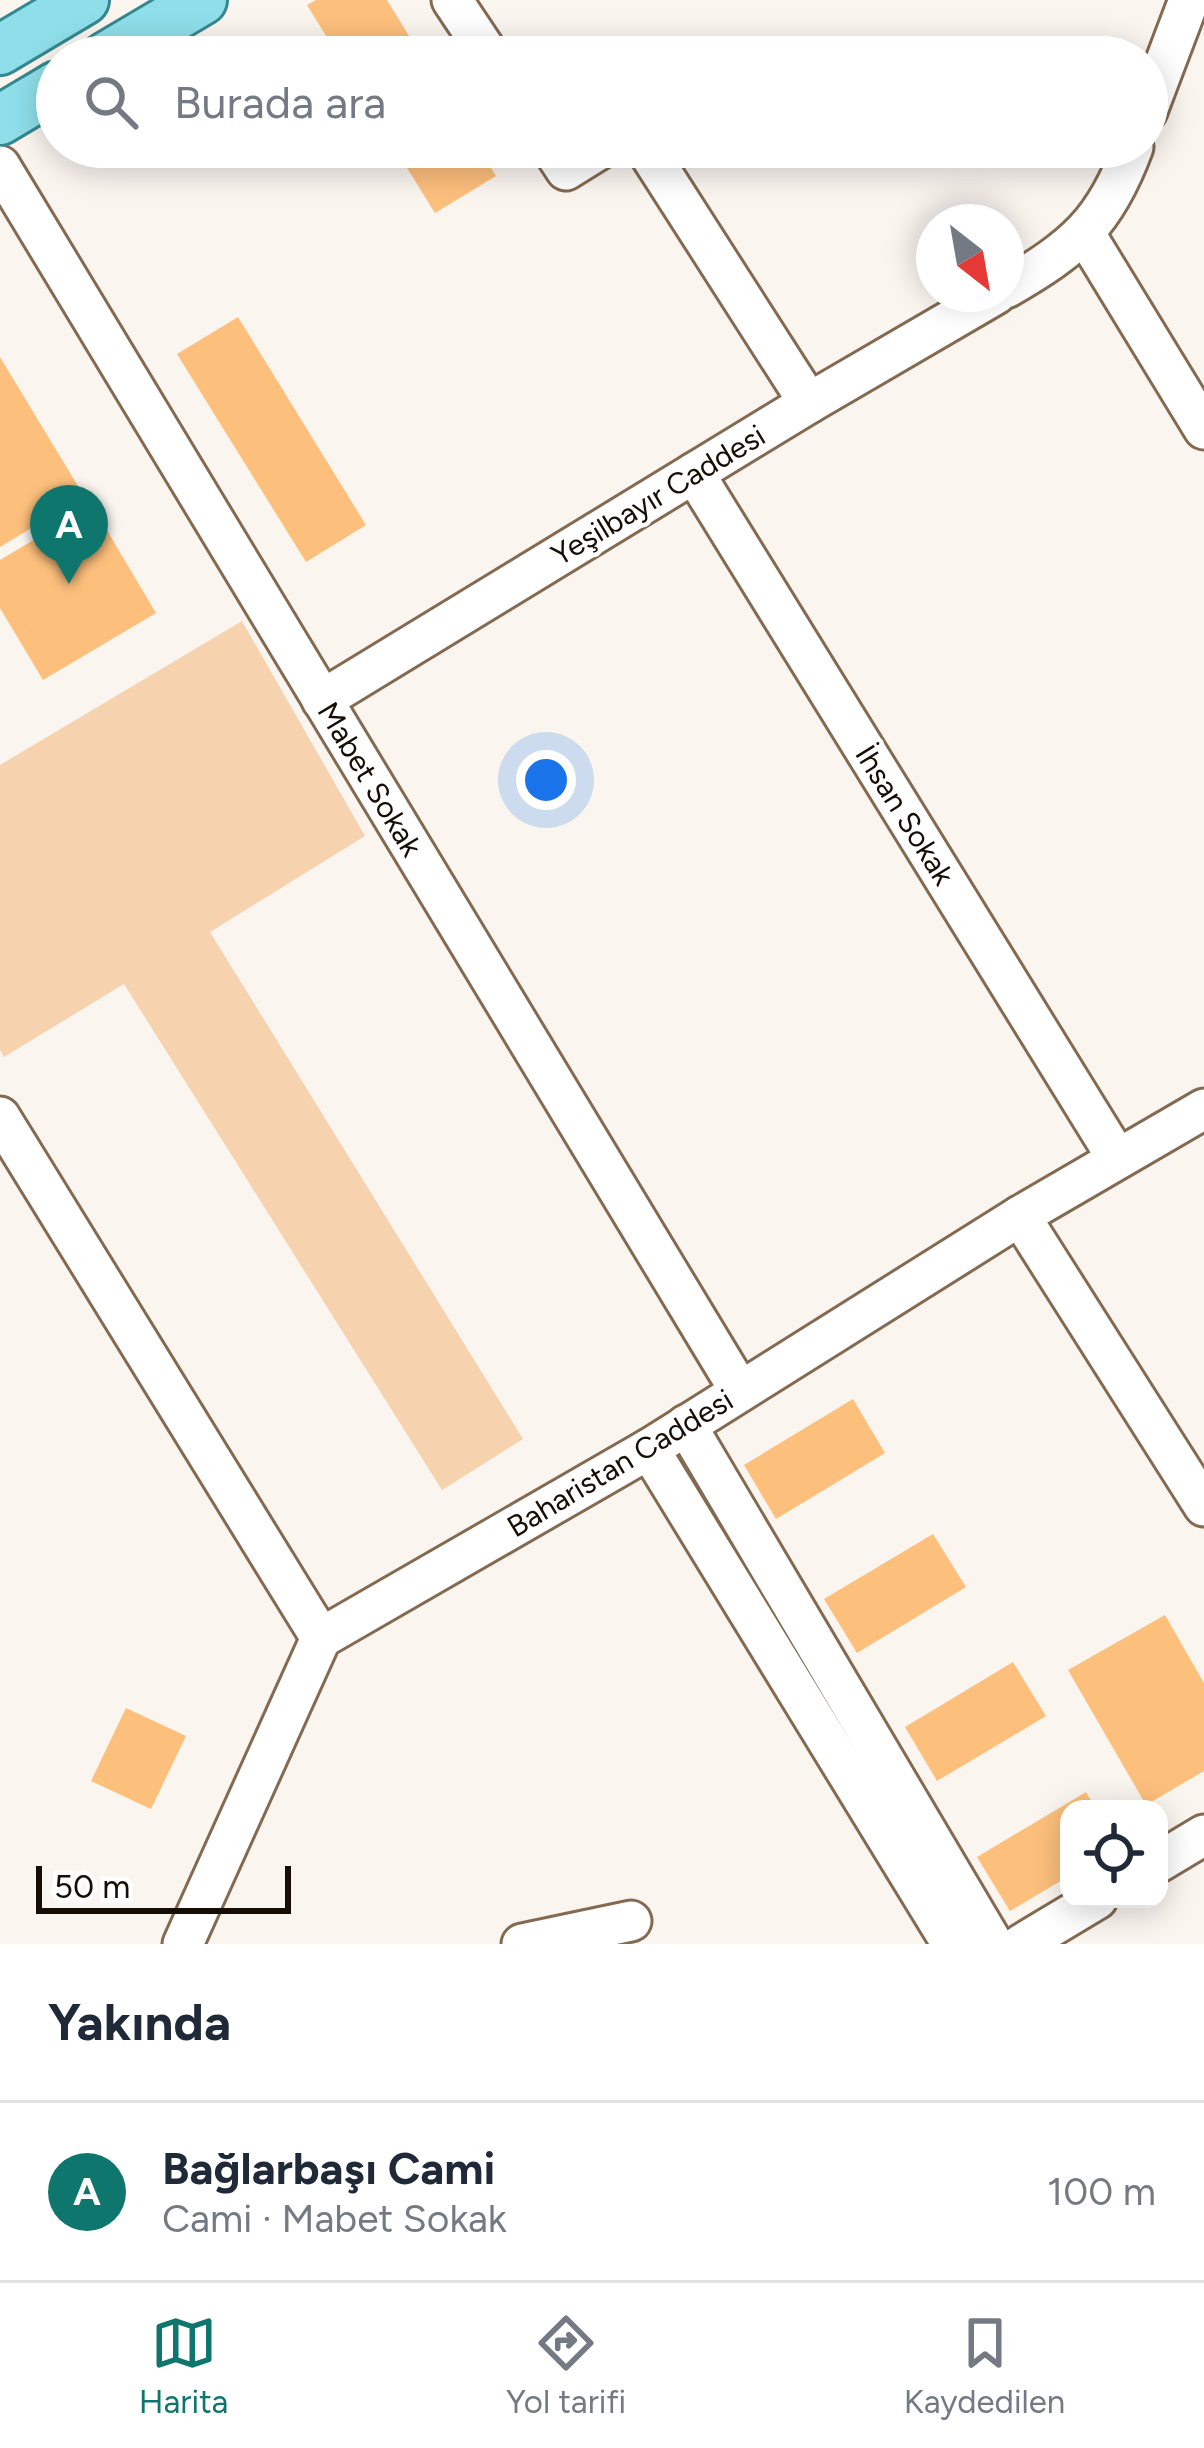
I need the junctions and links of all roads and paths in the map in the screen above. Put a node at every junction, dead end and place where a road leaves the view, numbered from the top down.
1 (84, 0) edge
2 (202, 0) edge
3 (452, 0) edge
4 (1190, 0) edge
5 (141, 36) edge
6 (476, 36) edge
7 (0, 50) edge
8 (1168, 57) edge
9 (36, 99) edge
10 (0, 120) edge
11 (0, 166) edge
12 (658, 168) edge
13 (1124, 168) edge
14 (1085, 234) junction
15 (1024, 277) edge
16 (965, 312) edge
17 (809, 403) junction
18 (1204, 429) edge
19 (694, 472) junction
20 (322, 700) junction
21 (1204, 1109) edge
22 (0, 1117) edge
23 (1117, 1158) junction
24 (1020, 1216) junction
25 (740, 1391) junction
26 (686, 1425) junction
27 (649, 1449) junction
28 (1204, 1506) edge
29 (321, 1638) junction
30 (1204, 1835) edge
31 (1168, 1857) edge
32 (1082, 1908) edge
33 (631, 1921) dead end
34 (183, 1944) edge
35 (522, 1944) edge
36 (952, 1944) edge
37 (993, 1944) edge
38 (1022, 1944) edge

1 - 7 main road
2 - 5 main road
3 - 6 street
4 - 8 street
9 - 10 main road
11 - 20 street, Mabet Sokak
12 - 17 street
13 - 14 street
14 - 15 street
14 - 18 street
16 - 17 street, Yeşilbayır Caddesi
17 - 19 street, Yeşilbayır Caddesi
19 - 20 street, Yeşilbayır Caddesi
19 - 23 street, İhsan Sokak
20 - 25 street, Mabet Sokak
21 - 23 street, Baharistan Caddesi
22 - 29 street
23 - 24 street, Baharistan Caddesi
24 - 25 street, Baharistan Caddesi
24 - 28 street
25 - 26 street, Baharistan Caddesi
26 - 27 street, Baharistan Caddesi
26 - 37 street
27 - 29 street, Baharistan Caddesi
27 - 36 street
29 - 34 street
30 - 31 street
32 - 38 street
33 - 35 street

